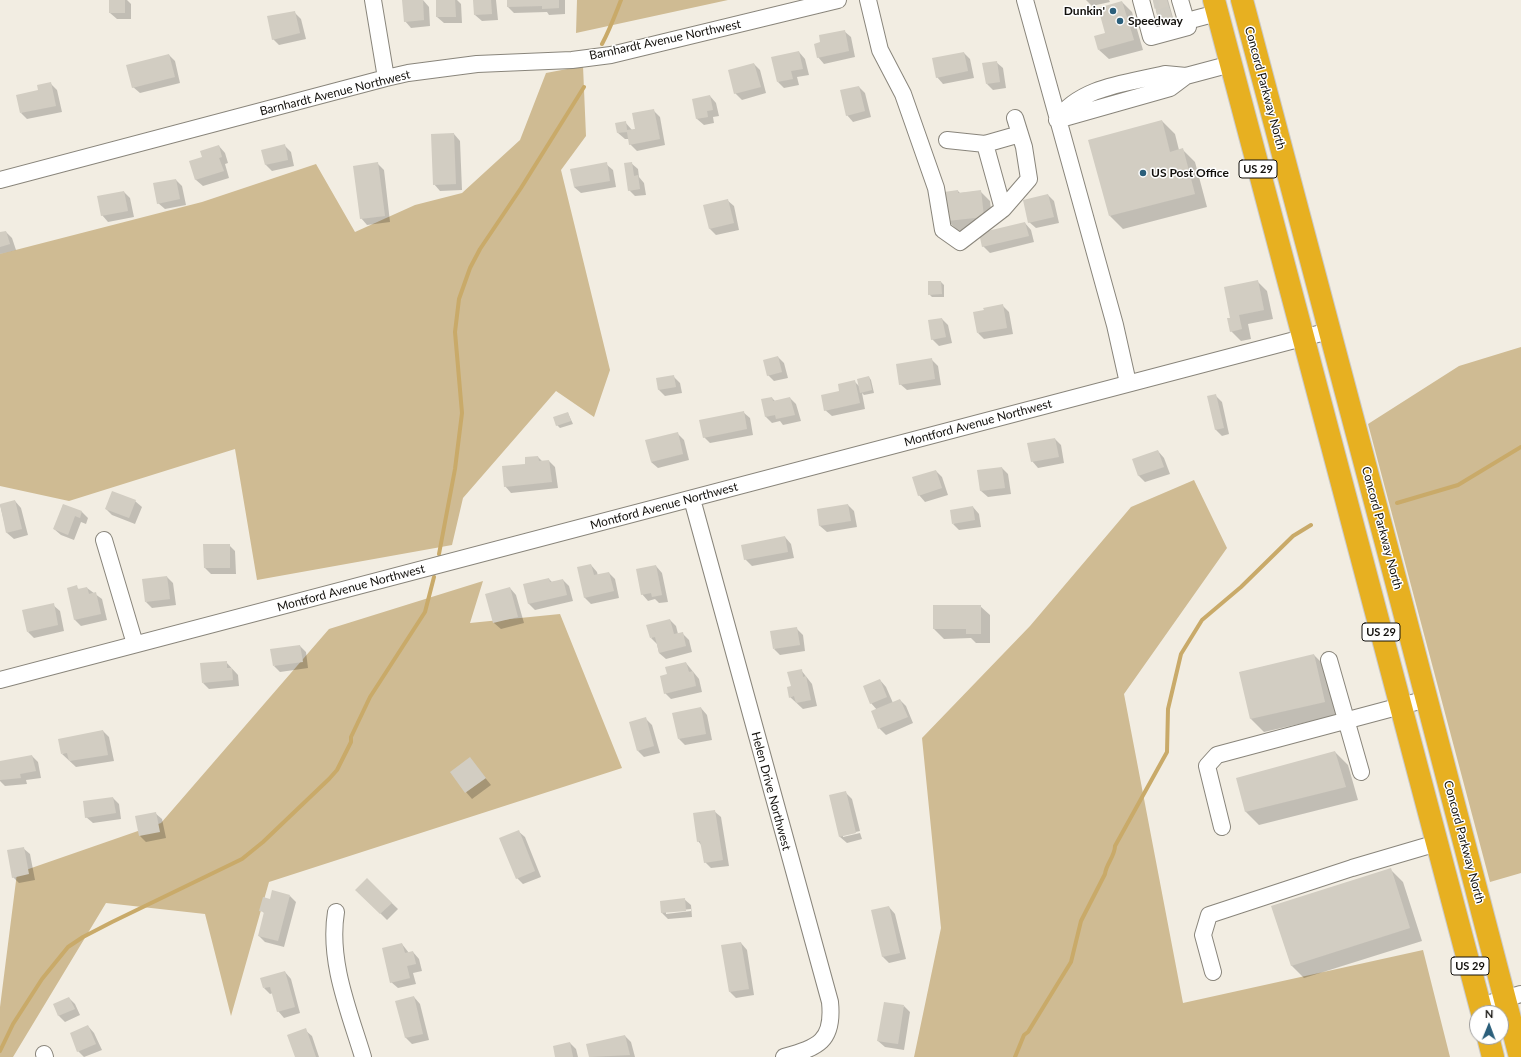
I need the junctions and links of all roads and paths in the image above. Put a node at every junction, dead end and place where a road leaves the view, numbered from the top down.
1 (372, 0) edge
2 (838, 0) edge
3 (868, 0) edge
4 (1025, 0) edge
5 (1242, 0) edge
6 (1145, 2) edge
7 (1216, 7) edge
8 (1171, 14) edge
9 (1231, 64) junction
10 (386, 78) junction
11 (1015, 118) dead end
12 (1057, 120) junction
13 (1020, 134) junction
14 (947, 140) dead end
15 (985, 144) junction
16 (0, 180) edge
17 (1002, 209) junction
18 (1329, 331) junction
19 (1302, 337) junction
20 (1128, 383) junction
21 (692, 499) junction
22 (104, 540) dead end
23 (135, 644) junction
24 (1329, 660) dead end
25 (0, 680) edge
26 (1427, 699) junction
27 (1400, 705) junction
28 (1346, 720) junction
29 (1361, 772) dead end
30 (1222, 828) dead end
31 (1437, 843) junction
32 (336, 912) dead end
33 (1213, 972) dead end
34 (1513, 997) edge
35 (1480, 1005) edge
36 (1492, 1005) edge
37 (1490, 1045) edge
38 (363, 1057) edge
39 (784, 1057) edge
40 (1493, 1057) edge
41 (1520, 1057) edge

1 - 10 street
2 - 10 street, Barnhardt Avenue Northwest
3 - 17 street
4 - 12 street
5 - 18 highway, Concord Parkway North / US 29
6 - 8 street
7 - 8 street
7 - 9 highway, US 29
9 - 12 street
9 - 19 highway, US 29
10 - 16 street, Barnhardt Avenue Northwest
11 - 13 street
12 - 20 street
13 - 15 street
13 - 17 street
14 - 15 street
15 - 17 street
18 - 19 street, Montford Avenue Northwest
18 - 26 highway, Concord Parkway North / US 29
19 - 20 street, Montford Avenue Northwest
19 - 27 highway, US 29
20 - 21 street, Montford Avenue Northwest
21 - 23 street, Montford Avenue Northwest
21 - 39 street, Helen Drive Northwest
22 - 23 street
23 - 25 street, Montford Avenue Northwest
24 - 28 street
26 - 27 street
26 - 34 highway, Concord Parkway North / US 29
27 - 28 street
27 - 31 highway, US 29
28 - 29 street
28 - 30 street
31 - 33 street
31 - 35 highway, US 29
32 - 38 street
34 - 36 street
34 - 41 highway, Concord Parkway North / US 29
37 - 40 highway

